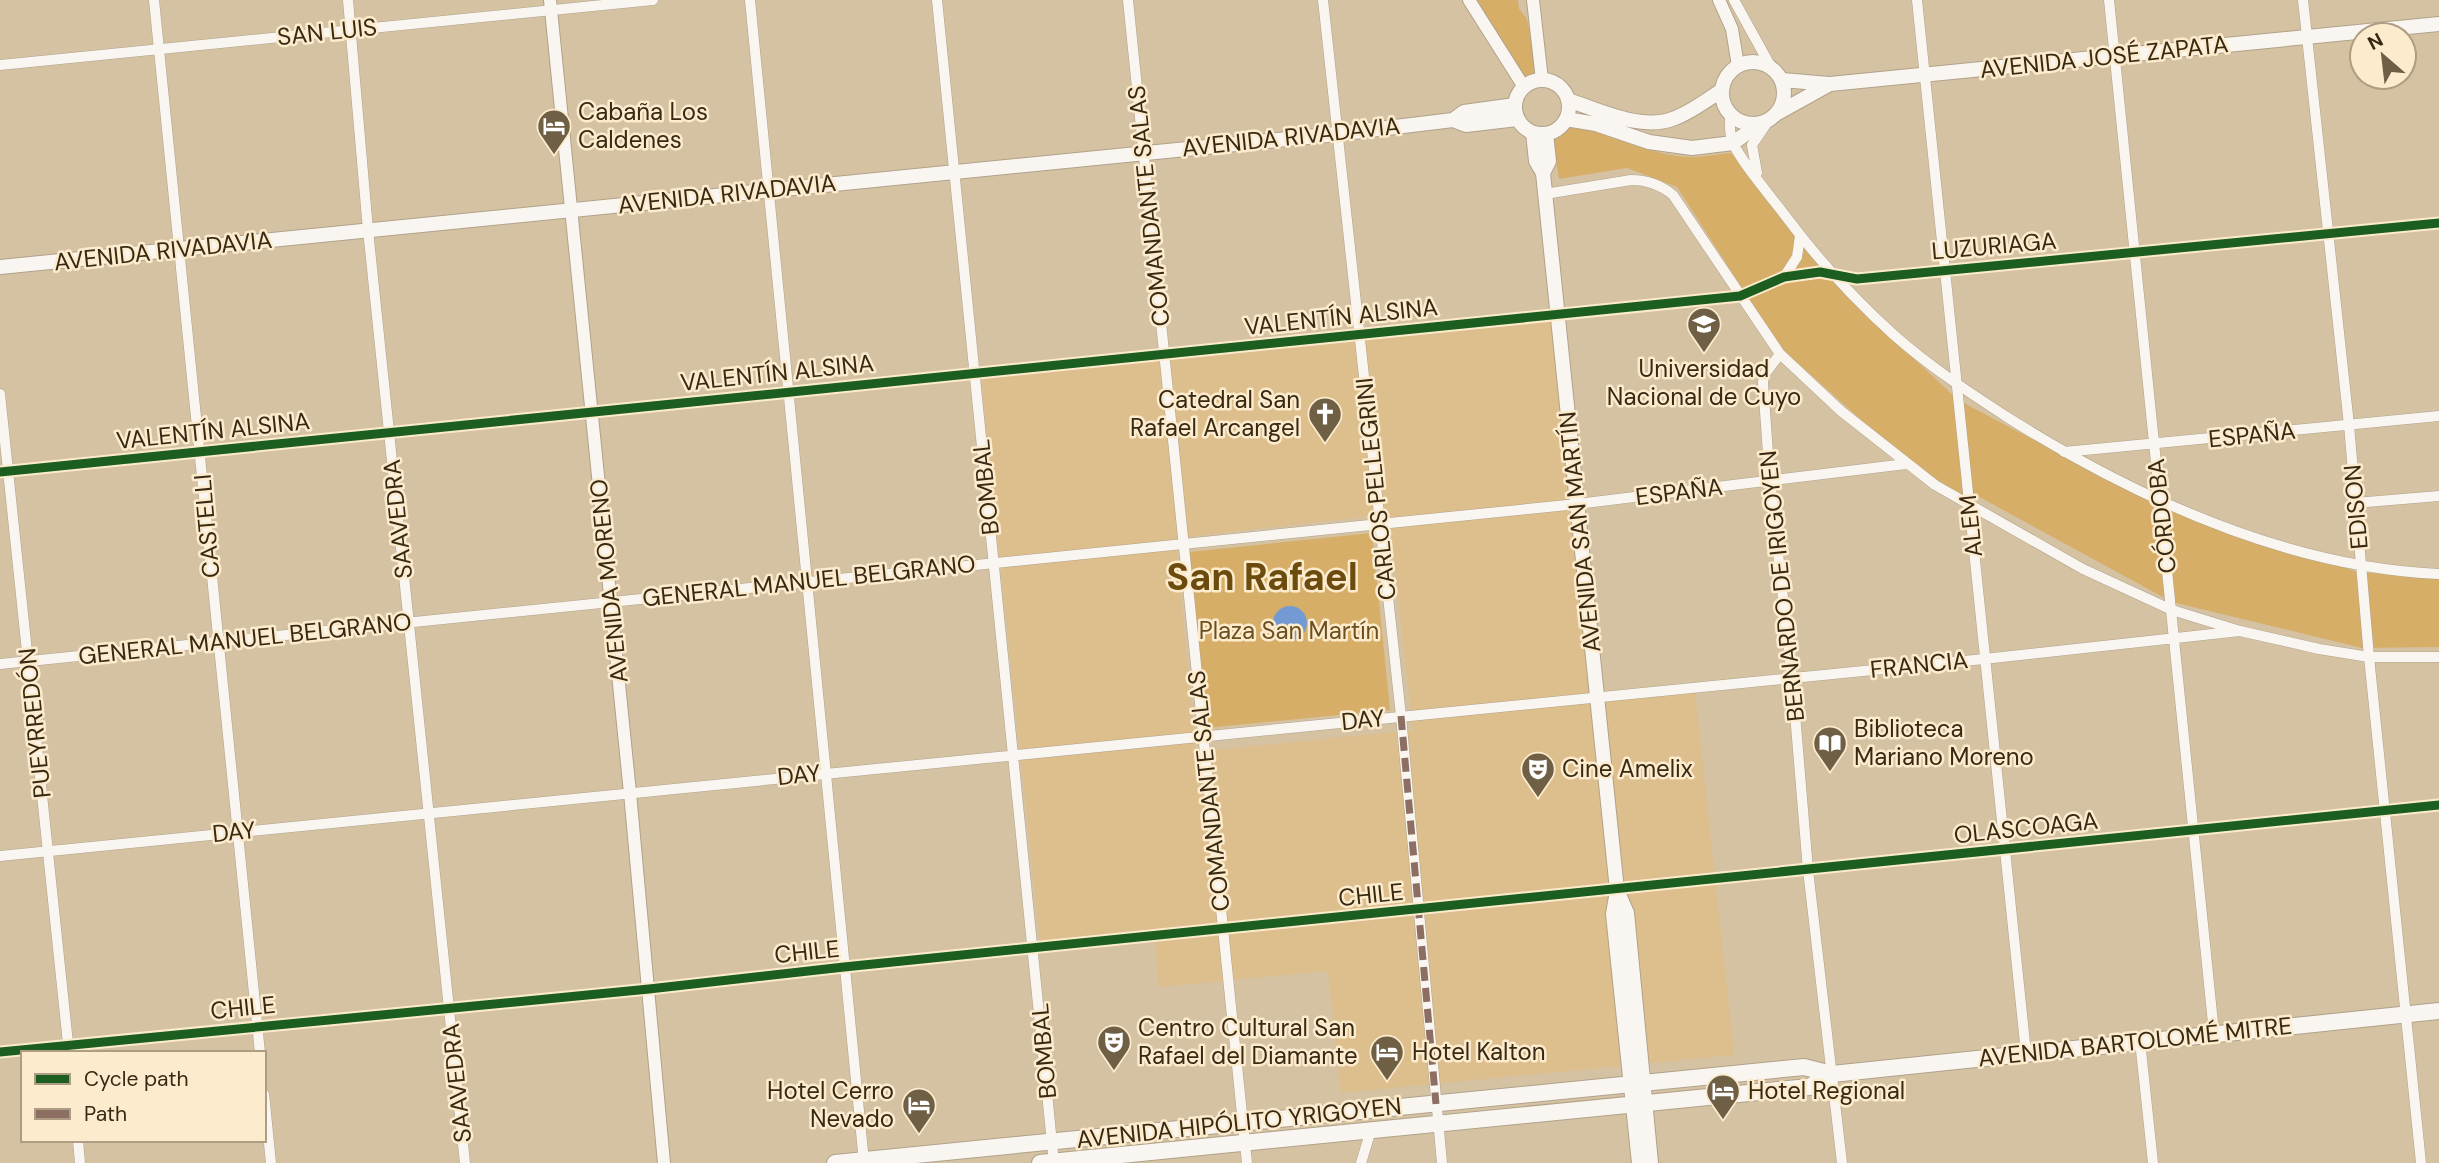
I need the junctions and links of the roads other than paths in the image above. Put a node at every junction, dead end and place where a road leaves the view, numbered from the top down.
1 (154, 0) edge
2 (348, 0) edge
3 (653, 0) edge
4 (750, 0) edge
5 (937, 0) edge
6 (1128, 0) edge
7 (1323, 0) edge
8 (1525, 0) edge
9 (1533, 0) edge
10 (1719, 0) edge
11 (1734, 0) edge
12 (1917, 0) edge
13 (2109, 0) edge
14 (2303, 0) edge
15 (1471, 2) edge
16 (551, 5) edge
17 (1535, 14) junction
18 (2439, 24) edge
19 (350, 29) junction
20 (2307, 37) junction
21 (159, 50) junction
22 (2114, 55) junction
23 (0, 65) edge
24 (1738, 66) junction
25 (1771, 67) junction
26 (1925, 75) junction
27 (1542, 80) junction
28 (1782, 80) junction
29 (1830, 84) junction
30 (1524, 87) junction
31 (1722, 90) junction
32 (1568, 100) junction
33 (1516, 112) junction
34 (1730, 114) junction
35 (1566, 119) junction
36 (1769, 119) junction
37 (1540, 133) junction
38 (1337, 134) junction
39 (1733, 144) junction
40 (1144, 153) junction
41 (954, 172) junction
42 (1759, 180) junction
43 (770, 190) junction
44 (1545, 194) junction
45 (571, 210) junction
46 (2439, 223) edge
47 (368, 230) junction
48 (2327, 232) junction
49 (1800, 236) junction
50 (178, 249) junction
51 (2135, 252) junction
52 (0, 267) edge
53 (1945, 270) junction
54 (1835, 276) junction
55 (1784, 277) junction
56 (1740, 296) junction
57 (1558, 315) junction
58 (1359, 335) junction
59 (1164, 354) junction
60 (1780, 354) junction
61 (975, 374) junction
62 (1958, 385) junction
63 (790, 391) junction
64 (0, 394) edge
65 (592, 412) junction
66 (2439, 415) edge
67 (2349, 425) junction
68 (389, 433) junction
69 (2154, 445) junction
70 (200, 452) junction
71 (2064, 453) junction
72 (1906, 464) junction
73 (4, 471) edge
74 (1770, 482) junction
75 (2439, 496) edge
76 (2161, 503) junction
77 (2355, 503) junction
78 (1577, 504) junction
79 (1969, 505) junction
80 (1380, 524) junction
81 (1184, 544) junction
82 (994, 563) junction
83 (2361, 567) junction
84 (2439, 574) edge
85 (808, 581) junction
86 (611, 601) junction
87 (2172, 611) junction
88 (409, 622) junction
89 (2240, 631) junction
90 (2175, 637) junction
91 (217, 641) junction
92 (2369, 657) junction
93 (2439, 657) edge
94 (1984, 659) junction
95 (28, 661) junction
96 (0, 664) edge
97 (1793, 678) junction
98 (1597, 696) junction
99 (1401, 716) junction
100 (1203, 736) junction
101 (1014, 755) junction
102 (826, 773) junction
103 (630, 793) junction
104 (2439, 805) edge
105 (2385, 811) junction
106 (429, 813) junction
107 (2194, 829) junction
108 (238, 832) junction
109 (2004, 850) junction
110 (48, 851) junction
111 (0, 856) edge
112 (1808, 870) junction
113 (1618, 890) junction
114 (1419, 910) junction
115 (1223, 929) junction
116 (1034, 949) junction
117 (844, 967) junction
118 (649, 989) junction
119 (449, 1007) junction
120 (2439, 1011) edge
121 (2407, 1014) junction
122 (257, 1026) junction
123 (2214, 1033) junction
124 (2140, 1041) junction
125 (69, 1049) edge
126 (21, 1051) edge
127 (23, 1051) edge
128 (260, 1051) edge
129 (0, 1052) edge
130 (2026, 1053) junction
131 (1832, 1074) junction
132 (1637, 1084) junction
133 (1436, 1104) junction
134 (1639, 1104) junction
135 (266, 1114) edge
136 (1243, 1123) junction
137 (1438, 1124) junction
138 (1371, 1130) junction
139 (78, 1142) edge
140 (1052, 1142) junction
141 (1245, 1143) junction
142 (864, 1162) edge
143 (80, 1163) edge
144 (271, 1163) edge
145 (465, 1163) edge
146 (664, 1163) edge
147 (835, 1163) edge
148 (1050, 1163) edge
149 (1247, 1163) edge
150 (1361, 1163) edge
151 (1442, 1163) edge
152 (1639, 1163) edge
153 (1651, 1163) edge
154 (1842, 1163) edge
155 (2153, 1163) edge
156 (2421, 1163) edge

1 - 21 street, CASTELLI
2 - 19 street, SAAVEDRA
3 - 16 street, SAN LUIS
4 - 43 street
5 - 41 street, BOMBAL
6 - 40 street, COMANDANTE SALAS
7 - 38 street, CARLOS PELLEGRINI
8 - 17 street
9 - 17 street
10 - 24 street
11 - 25 street
12 - 26 street, ALEM
13 - 22 street, CÓRDOBA
14 - 20 street, EDISON
15 - 30 street
16 - 19 street, SAN LUIS
16 - 45 street, AVENIDA MORENO
17 - 27 street
18 - 20 main road, AVENIDA JOSÉ ZAPATA
19 - 21 street, SAN LUIS
19 - 47 street, SAAVEDRA
20 - 22 main road, AVENIDA JOSÉ ZAPATA
20 - 48 street, EDISON
21 - 23 street, SAN LUIS
21 - 50 street, CASTELLI
22 - 26 main road, AVENIDA JOSÉ ZAPATA
22 - 51 street, CÓRDOBA
24 - 25 main road
24 - 31 main road
25 - 28 main road
26 - 29 main road, AVENIDA JOSÉ ZAPATA
26 - 53 street, ALEM
27 - 30 main road
27 - 32 main road
28 - 29 main road
28 - 36 main road
29 - 36 main road, AVENIDA JOSÉ ZAPATA
30 - 33 main road
31 - 32 main road
31 - 34 main road
32 - 35 main road
33 - 37 main road
33 - 38 main road, AVENIDA RIVADAVIA
34 - 36 main road
34 - 39 street
35 - 37 main road
35 - 39 main road
36 - 39 main road, AVENIDA JOSÉ ZAPATA
36 - 42 street
37 - 44 main road, AVENIDA SAN MARTÍN
38 - 40 main road, AVENIDA RIVADAVIA
38 - 58 street, CARLOS PELLEGRINI
39 - 42 street
40 - 41 main road, AVENIDA RIVADAVIA
40 - 59 street, COMANDANTE SALAS
41 - 43 main road, AVENIDA RIVADAVIA
41 - 61 street, BOMBAL
42 - 49 street
43 - 45 main road, AVENIDA RIVADAVIA
43 - 63 street
44 - 56 street
44 - 57 main road, AVENIDA SAN MARTÍN
45 - 47 main road, AVENIDA RIVADAVIA
45 - 65 street, AVENIDA MORENO
46 - 48 street, LUZURIAGA
47 - 50 main road, AVENIDA RIVADAVIA
47 - 68 street, SAAVEDRA
48 - 51 street, LUZURIAGA
48 - 67 street, EDISON
49 - 54 street
49 - 55 street
50 - 52 main road, AVENIDA RIVADAVIA
50 - 70 street, CASTELLI
51 - 53 street, LUZURIAGA
51 - 69 street, CÓRDOBA
53 - 54 street, LUZURIAGA
53 - 62 street, ALEM
54 - 55 street, LUZURIAGA
54 - 62 street
55 - 56 street, LUZURIAGA
56 - 57 street, LUZURIAGA
56 - 60 street
57 - 58 street, VALENTÍN ALSINA
57 - 78 main road, AVENIDA SAN MARTÍN
58 - 59 street, VALENTÍN ALSINA
58 - 80 street, CARLOS PELLEGRINI
59 - 61 street, VALENTÍN ALSINA
59 - 81 street, COMANDANTE SALAS
60 - 72 street
60 - 74 street, BERNARDO DE IRIGOYEN
61 - 63 street, VALENTÍN ALSINA
61 - 82 street, BOMBAL
62 - 71 street
62 - 79 street, ALEM
63 - 65 street, VALENTÍN ALSINA
63 - 85 street
64 - 73 street, PUEYRREDÓN
65 - 68 street, VALENTÍN ALSINA
65 - 86 street, AVENIDA MORENO
66 - 67 street, ESPAÑA
67 - 69 street, ESPAÑA
67 - 77 street, EDISON
68 - 70 street, VALENTÍN ALSINA
68 - 88 street, SAAVEDRA
69 - 71 street, ESPAÑA
69 - 76 street, CÓRDOBA
70 - 73 street, VALENTÍN ALSINA
70 - 91 street, CASTELLI
71 - 76 street
72 - 74 street, ESPAÑA
72 - 79 street
73 - 95 street, PUEYRREDÓN
74 - 78 street, ESPAÑA
74 - 97 street, BERNARDO DE IRIGOYEN
75 - 77 street
76 - 83 street
76 - 87 street, CÓRDOBA
77 - 83 street, EDISON
78 - 80 street, GENERAL MANUEL BELGRANO
78 - 98 main road, AVENIDA SAN MARTÍN
79 - 87 street
79 - 94 street, ALEM
80 - 81 street, GENERAL MANUEL BELGRANO
80 - 99 street, CARLOS PELLEGRINI
81 - 82 street, GENERAL MANUEL BELGRANO
81 - 100 street, COMANDANTE SALAS
82 - 85 street, GENERAL MANUEL BELGRANO
82 - 101 street, BOMBAL
83 - 84 street
83 - 92 street, EDISON
85 - 86 street, GENERAL MANUEL BELGRANO
85 - 102 street
86 - 88 street, GENERAL MANUEL BELGRANO
86 - 103 street, AVENIDA MORENO
87 - 89 street
87 - 90 street, CÓRDOBA
88 - 91 street, GENERAL MANUEL BELGRANO
88 - 106 street, SAAVEDRA
89 - 90 street, FRANCIA
89 - 92 street
90 - 94 street, FRANCIA
90 - 107 street, CÓRDOBA
91 - 95 street, GENERAL MANUEL BELGRANO
91 - 108 street, CASTELLI
92 - 93 street
92 - 105 street, EDISON
94 - 97 street, FRANCIA
94 - 109 street, ALEM
95 - 96 street, GENERAL MANUEL BELGRANO
95 - 110 street, PUEYRREDÓN
97 - 98 street, FRANCIA
97 - 112 street, BERNARDO DE IRIGOYEN
98 - 99 street, DAY
98 - 113 main road, AVENIDA SAN MARTÍN
99 - 100 street, DAY
99 - 114 street, CARLOS PELLEGRINI
100 - 101 street, DAY
100 - 115 street, COMANDANTE SALAS
101 - 102 street, DAY
101 - 116 street, BOMBAL
102 - 103 street, DAY
102 - 117 street
103 - 106 street, DAY
103 - 118 street, AVENIDA MORENO
104 - 105 street, OLASCOAGA
105 - 107 street, OLASCOAGA
105 - 121 street, EDISON
106 - 108 street, DAY
106 - 119 street, SAAVEDRA
107 - 109 street, OLASCOAGA
107 - 123 street, CÓRDOBA
108 - 110 street, DAY
108 - 122 street, CASTELLI
109 - 112 street, OLASCOAGA
109 - 130 street, ALEM
110 - 111 street, DAY
110 - 125 street, PUEYRREDÓN
112 - 113 street, OLASCOAGA
112 - 131 street, BERNARDO DE IRIGOYEN
113 - 114 street, CHILE
113 - 132 main road, AVENIDA SAN MARTÍN
114 - 115 street, CHILE
114 - 133 street, CARLOS PELLEGRINI
115 - 116 street, CHILE
115 - 136 street, COMANDANTE SALAS
116 - 117 street, CHILE
116 - 140 street, BOMBAL
117 - 118 street, CHILE
117 - 142 street
118 - 119 street, CHILE
118 - 146 street, AVENIDA MORENO
119 - 122 street, CHILE
119 - 145 street, SAAVEDRA
120 - 121 highway, AVENIDA BARTOLOMÉ MITRE
121 - 123 highway, AVENIDA BARTOLOMÉ MITRE
121 - 156 street, EDISON
122 - 125 street, CHILE
122 - 128 street, CASTELLI
123 - 124 highway, AVENIDA BARTOLOMÉ MITRE
124 - 130 highway, AVENIDA BARTOLOMÉ MITRE
124 - 155 street
125 - 127 street, CHILE
126 - 129 street, CHILE
130 - 131 highway, AVENIDA BARTOLOMÉ MITRE
131 - 132 highway, AVENIDA BARTOLOMÉ MITRE
131 - 134 highway, AVENIDA BARTOLOMÉ MITRE
131 - 154 street, BERNARDO DE IRIGOYEN
132 - 133 highway, AVENIDA HIPÓLITO YRIGOYEN
132 - 134 main road, AVENIDA SAN MARTÍN
133 - 136 highway, AVENIDA HIPÓLITO YRIGOYEN
133 - 137 street, CARLOS PELLEGRINI
134 - 137 highway, AVENIDA HIPÓLITO YRIGOYEN
134 - 152 main road
134 - 153 main road
135 - 144 street
136 - 140 highway, AVENIDA HIPÓLITO YRIGOYEN
136 - 141 street, COMANDANTE SALAS
137 - 138 highway, AVENIDA HIPÓLITO YRIGOYEN
137 - 151 street, CARLOS PELLEGRINI
138 - 141 highway, AVENIDA HIPÓLITO YRIGOYEN
138 - 150 street
139 - 143 street
140 - 142 highway, AVENIDA HIPÓLITO YRIGOYEN
140 - 148 street, BOMBAL
141 - 148 highway, AVENIDA HIPÓLITO YRIGOYEN
141 - 149 street, COMANDANTE SALAS
142 - 147 highway, AVENIDA HIPÓLITO YRIGOYEN

